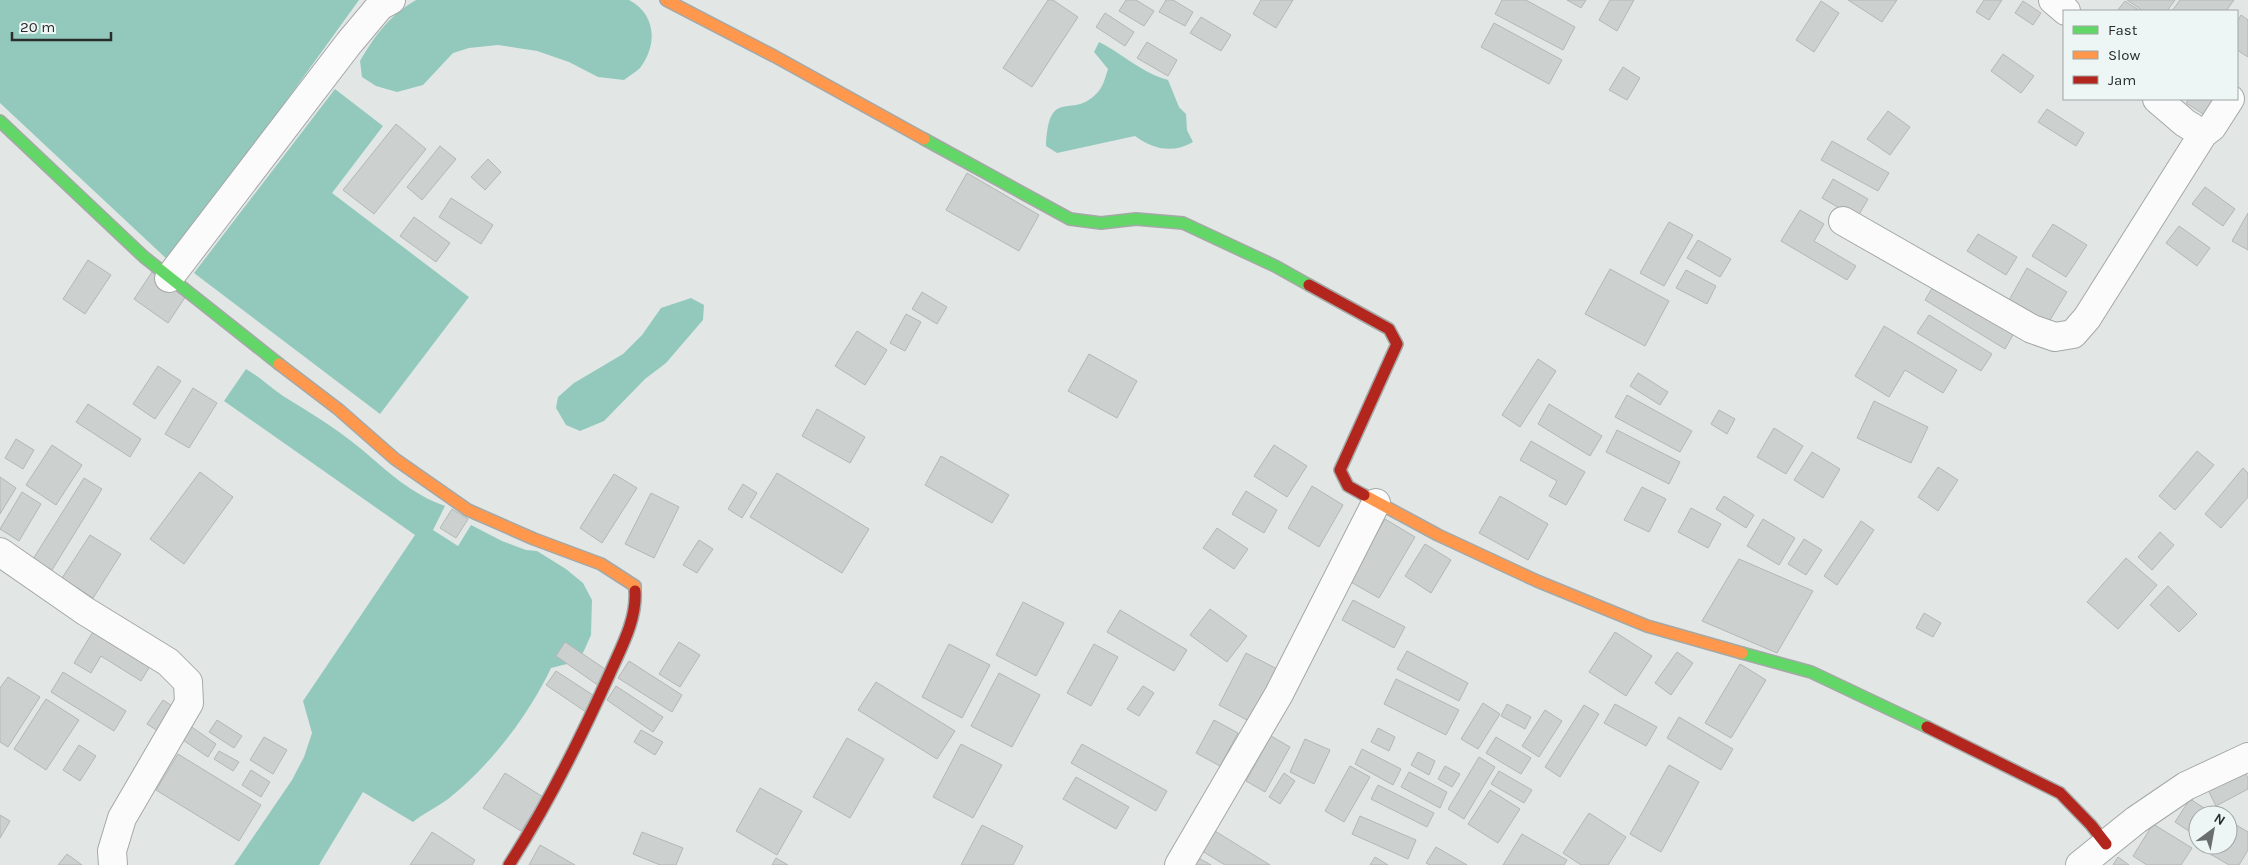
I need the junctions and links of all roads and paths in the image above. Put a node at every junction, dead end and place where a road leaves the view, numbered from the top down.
1 (391, 0) edge
2 (666, 0) edge
3 (2053, 0) edge
4 (2065, 10) edge
5 (2158, 100) edge
6 (2229, 100) edge
7 (0, 122) edge
8 (2203, 134) junction
9 (1843, 221) dead end
10 (169, 278) junction
11 (1376, 503) junction
12 (0, 552) edge
13 (2248, 757) edge
14 (2106, 844) junction
15 (113, 865) edge
16 (509, 865) edge
17 (1179, 865) edge
18 (2080, 865) edge

1 - 10 street
2 - 11 street
3 - 4 street
5 - 8 street
6 - 8 street
7 - 10 street
8 - 9 street
10 - 16 street
11 - 14 street
11 - 17 street
12 - 15 street
13 - 14 street
14 - 18 street

